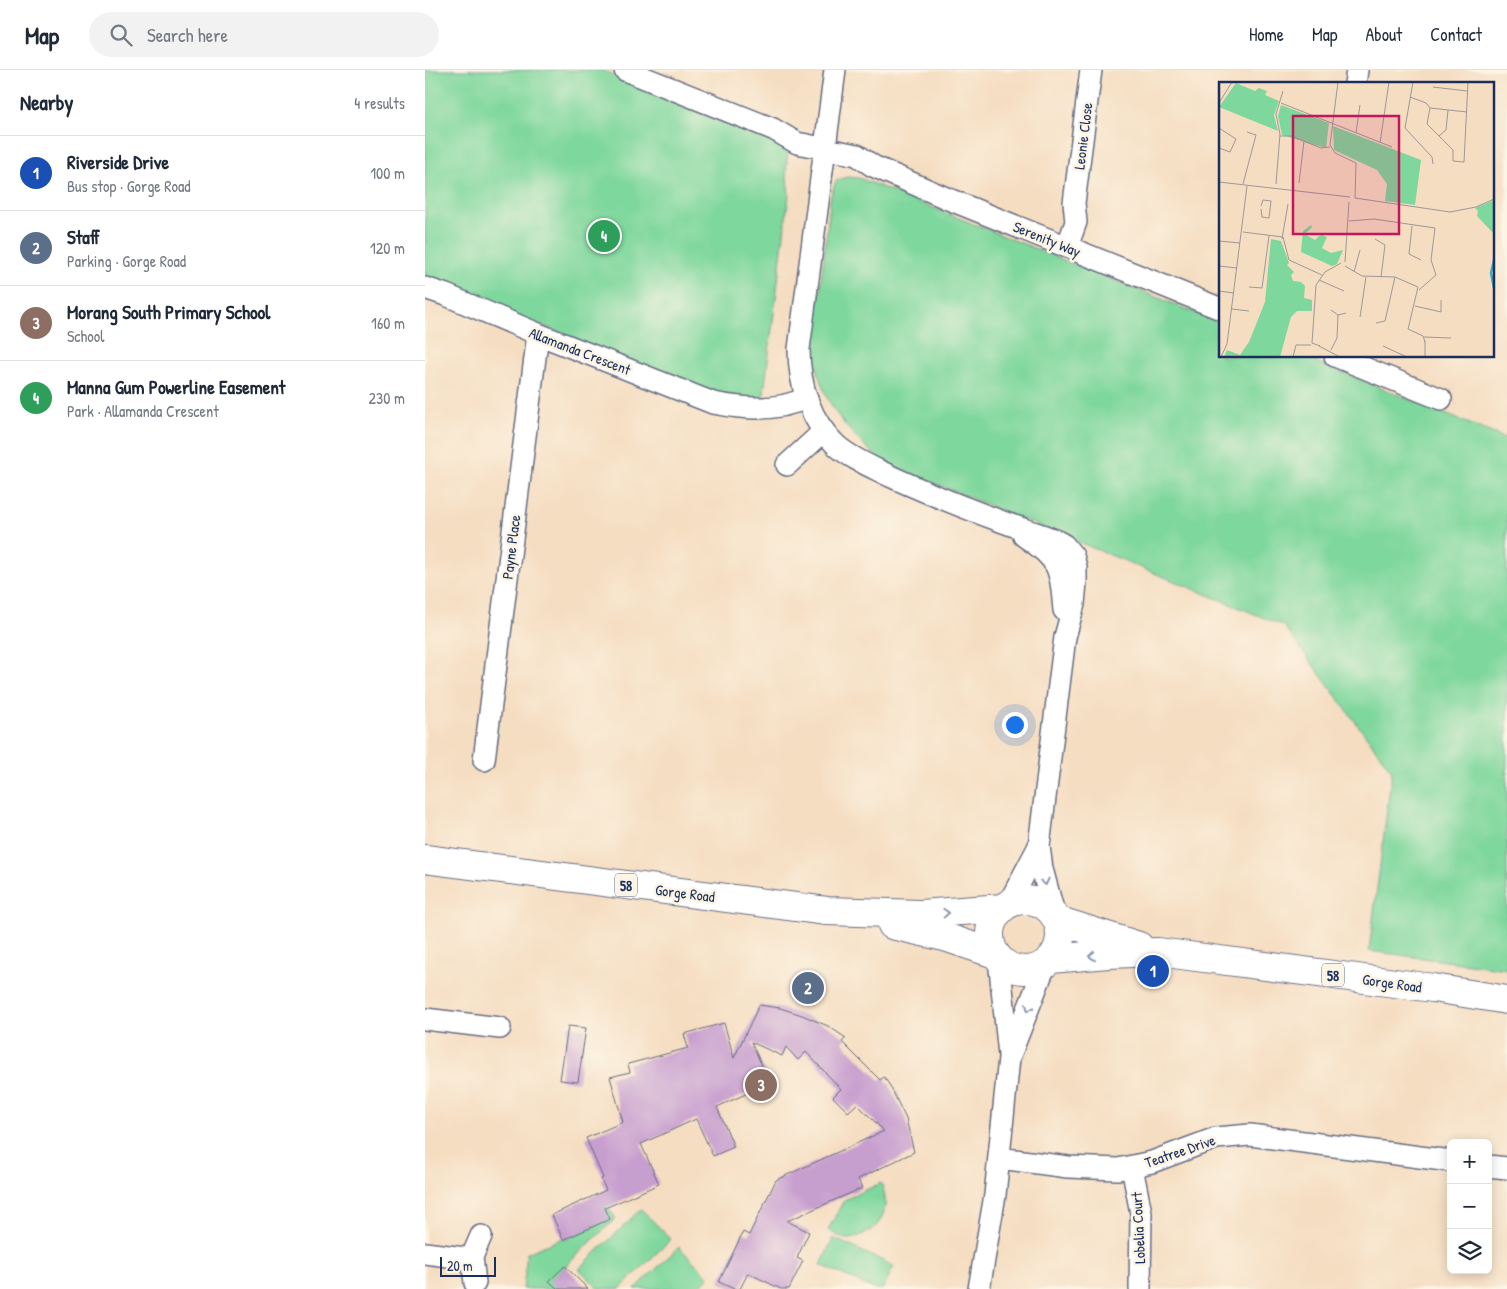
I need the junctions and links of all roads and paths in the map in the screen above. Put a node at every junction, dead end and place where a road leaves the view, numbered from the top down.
1 (625, 70) edge
2 (835, 70) edge
3 (1091, 70) edge
4 (826, 149) junction
5 (1060, 244) junction
6 (425, 288) edge
7 (1219, 308) edge
8 (538, 334) junction
9 (1340, 358) edge
10 (804, 393) junction
11 (1441, 399) dead end
12 (824, 431) junction
13 (787, 466) dead end
14 (484, 760) dead end
15 (1039, 846) junction
16 (425, 859) edge
17 (1006, 906) junction
18 (827, 911) junction
19 (1056, 919) junction
20 (1158, 952) junction
21 (997, 957) junction
22 (1049, 961) junction
23 (1507, 1000) edge
24 (425, 1019) edge
25 (501, 1028) dead end
26 (1009, 1058) junction
27 (999, 1158) junction
28 (1447, 1160) edge
29 (1492, 1166) edge
30 (1132, 1167) junction
31 (1507, 1168) edge
32 (481, 1236) dead end
33 (425, 1253) edge
34 (472, 1259) junction
35 (475, 1283) dead end
36 (979, 1289) edge
37 (1139, 1289) edge

1 - 4 street, Serenity Way
2 - 4 street
3 - 5 street, Leonie Close
4 - 5 street, Serenity Way
4 - 10 street
5 - 7 street, Serenity Way
6 - 8 street, Allamanda Crescent
8 - 10 street, Allamanda Crescent
8 - 14 street, Payne Place
9 - 11 street
10 - 12 street
12 - 13 street
12 - 15 street
15 - 17 street
15 -> 19 street
16 - 18 main road, Gorge Road / 58
18 -> 17 main road, Gorge Road / 58
17 - 19 main road, 58
17 - 21 main road
18 - 21 main road, Gorge Road / 58
19 - 20 main road, Gorge Road / 58
19 - 22 main road
20 -> 22 main road, Gorge Road / 58
20 - 23 main road, Gorge Road / 58
21 - 22 main road, 58
21 - 26 street
22 -> 26 street
24 - 25 street
26 - 27 street
27 - 30 street, Teatree Drive
27 - 36 street
28 - 30 street, Teatree Drive
29 - 31 street
30 - 37 street, Lobelia Court
32 - 34 street
33 - 34 street
34 - 35 street

